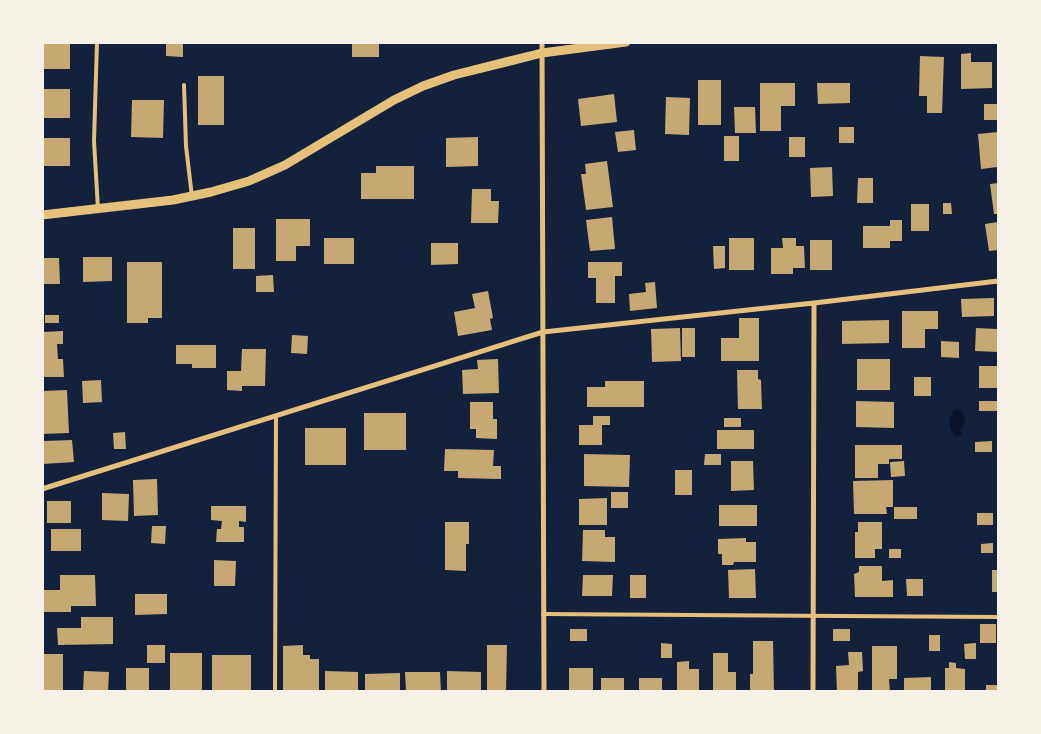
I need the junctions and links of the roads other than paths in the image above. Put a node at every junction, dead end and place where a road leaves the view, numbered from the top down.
1 (97, 42) edge
2 (542, 42) edge
3 (626, 42) edge
4 (542, 53) junction
5 (184, 85) dead end
6 (192, 196) junction
7 (98, 209) junction
8 (42, 215) edge
9 (998, 281) edge
10 (814, 303) junction
11 (543, 332) junction
12 (276, 416) junction
13 (42, 489) edge
14 (544, 614) junction
15 (813, 615) junction
16 (998, 616) edge
17 (275, 692) edge
18 (544, 692) edge
19 (812, 692) edge

1 - 7 lane
2 - 4 street
3 - 4 street
4 - 6 street
4 - 11 street
5 - 6 lane
6 - 7 street
7 - 8 street
9 - 10 street
10 - 11 street
10 - 15 street
11 - 12 street
11 - 14 street
12 - 13 street
12 - 17 lane
14 - 15 lane
14 - 18 street
15 - 16 lane
15 - 19 street

